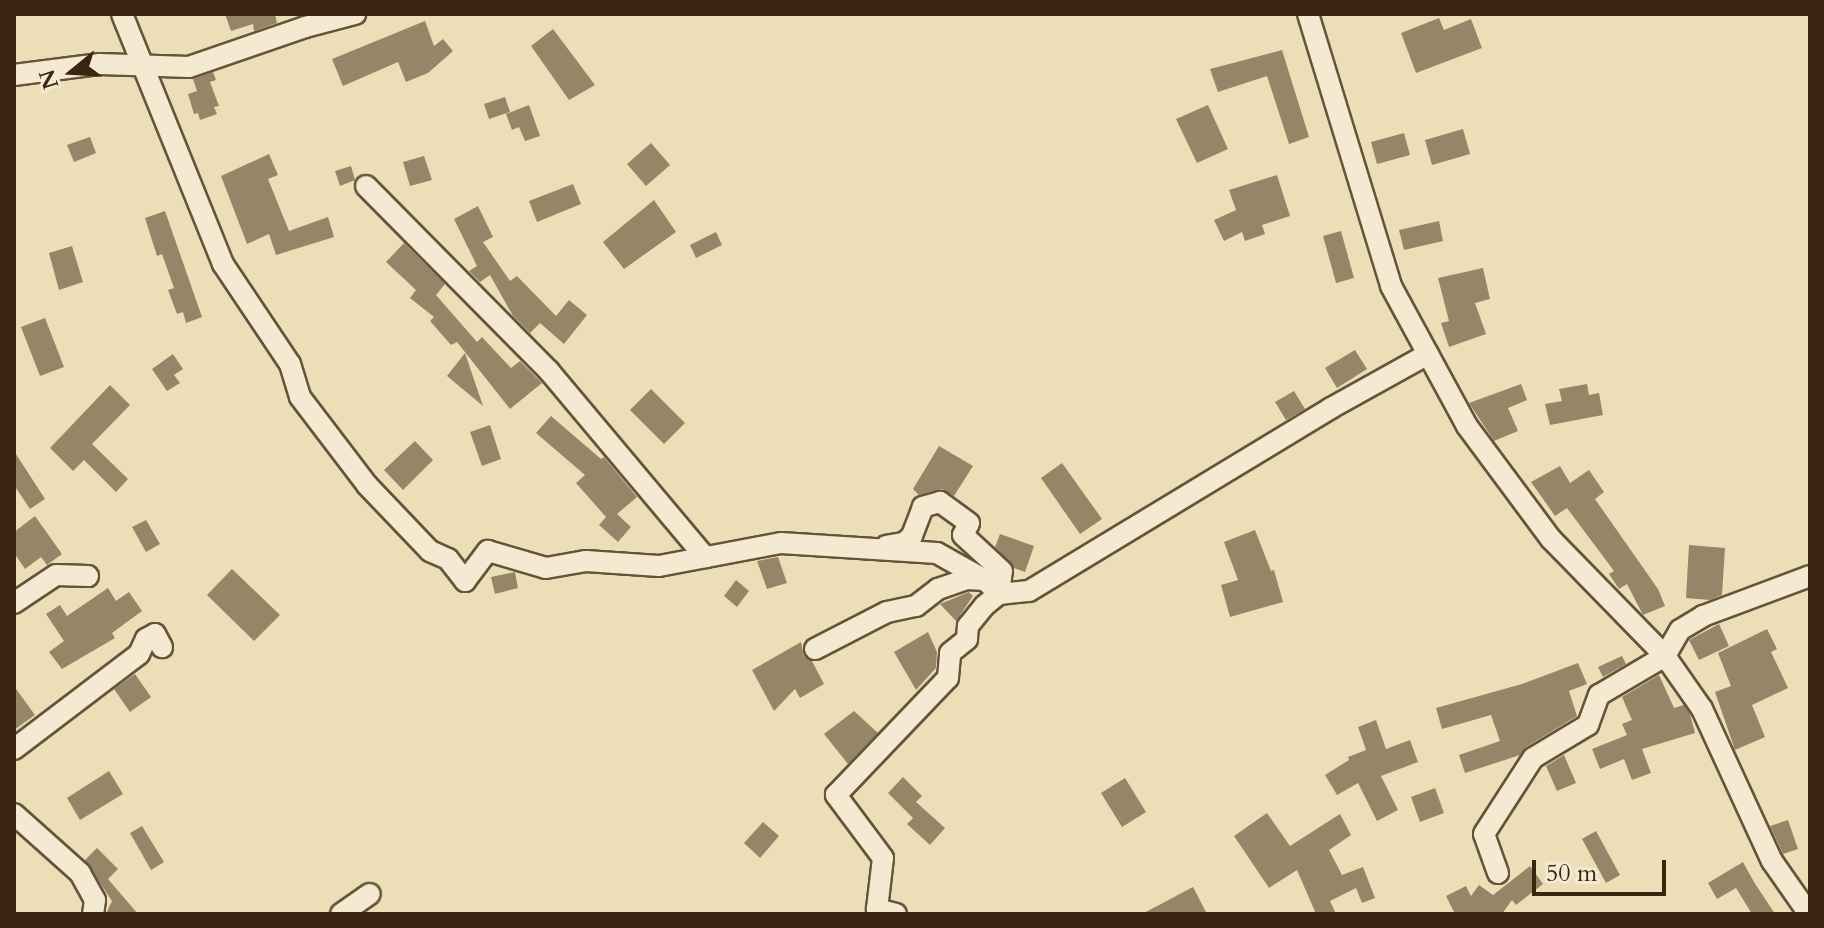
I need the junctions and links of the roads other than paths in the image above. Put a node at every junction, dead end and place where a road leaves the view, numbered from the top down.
1 (122, 14) edge
2 (355, 14) edge
3 (1308, 14) edge
4 (302, 20) edge
5 (145, 66) junction
6 (14, 75) edge
7 (366, 186) dead end
8 (1428, 354) junction
9 (863, 550) junction
10 (705, 557) junction
11 (88, 576) dead end
12 (1810, 576) edge
13 (992, 587) junction
14 (14, 603) edge
15 (162, 647) dead end
16 (815, 649) dead end
17 (1665, 656) junction
18 (14, 749) edge
19 (17, 823) edge
20 (1498, 873) dead end
21 (370, 894) dead end
22 (93, 914) edge
23 (341, 914) edge
24 (896, 914) edge
25 (1809, 914) edge

1 - 5 street
2 - 4 street
3 - 8 street
4 - 5 street
5 - 6 street
5 - 10 street
7 - 10 street
8 - 13 street
8 - 17 street
9 - 10 street
9 - 13 street
9 - 13 street
11 - 14 street
12 - 17 street
13 - 16 street
13 - 24 street
15 - 18 street
17 - 20 street
17 - 25 street
19 - 22 street
21 - 23 street

